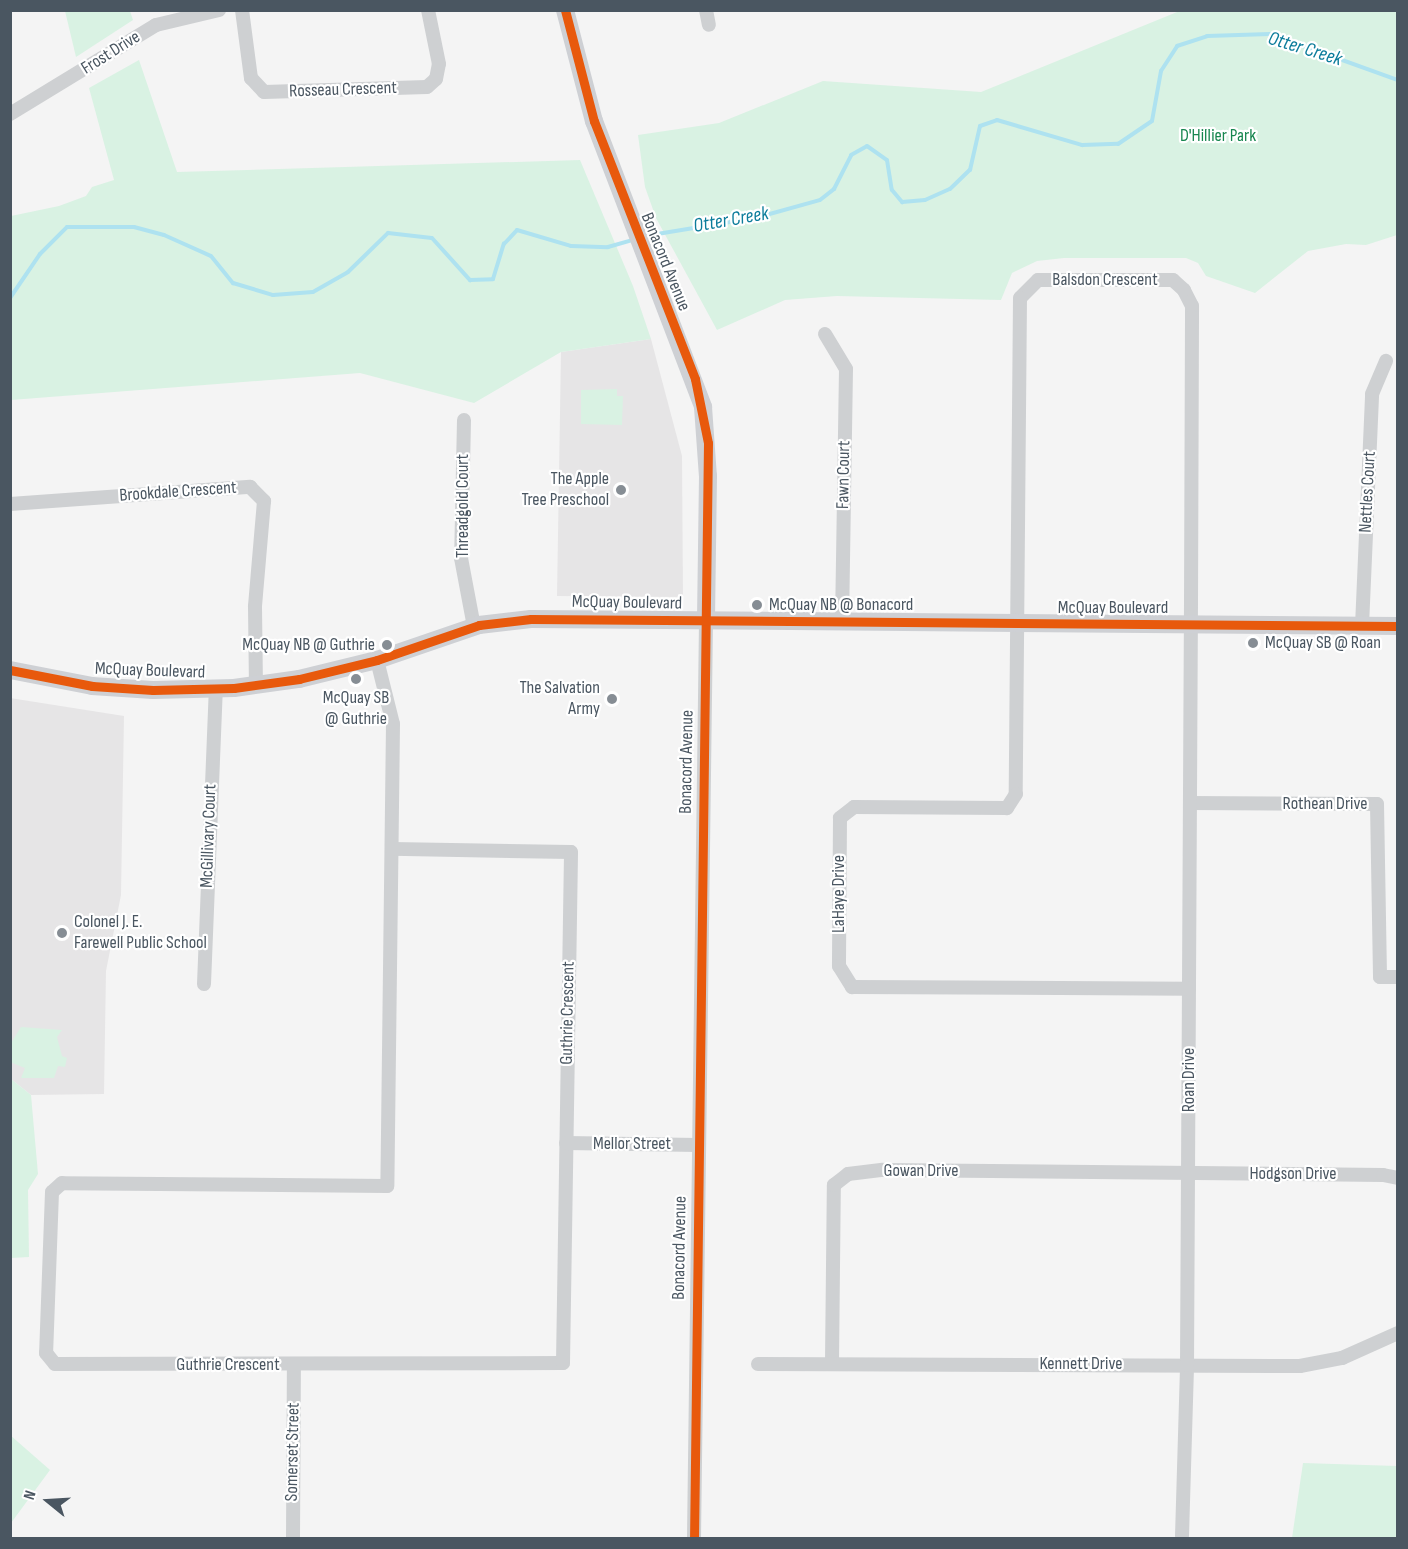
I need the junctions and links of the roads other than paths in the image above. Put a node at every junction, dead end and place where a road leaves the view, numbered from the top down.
1 (219, 10) edge
2 (242, 10) edge
3 (428, 10) edge
4 (565, 10) edge
5 (706, 10) edge
6 (709, 26) dead end
7 (10, 114) edge
8 (825, 334) dead end
9 (1386, 361) dead end
10 (464, 420) dead end
11 (10, 504) edge
12 (706, 621) junction
13 (842, 622) junction
14 (1018, 624) junction
15 (1191, 625) junction
16 (1362, 626) junction
17 (1398, 626) edge
18 (474, 627) junction
19 (377, 660) junction
20 (10, 670) edge
21 (256, 685) junction
22 (216, 689) junction
23 (1190, 803) junction
24 (392, 849) junction
25 (1398, 977) edge
26 (204, 984) dead end
27 (1189, 990) junction
28 (566, 1143) junction
29 (698, 1145) junction
30 (1188, 1174) junction
31 (1398, 1178) edge
32 (1398, 1333) edge
33 (832, 1362) junction
34 (758, 1364) dead end
35 (294, 1365) junction
36 (1187, 1365) junction
37 (1182, 1536) dead end
38 (293, 1539) edge
39 (694, 1539) edge

1 - 7 street, Frost Drive
2 - 3 street, Rosseau Crescent
4 - 12 street, Bonacord Avenue
5 - 6 street
8 - 13 street, Fawn Court
9 - 16 street, Nettles Court
10 - 18 street, Threadgold Court
11 - 21 street, Brookdale Crescent
12 - 13 street, McQuay Boulevard
12 - 18 street, McQuay Boulevard
12 - 29 street, Bonacord Avenue
13 - 14 street, McQuay Boulevard
14 - 15 street, McQuay Boulevard
14 - 15 street, Balsdon Crescent
14 - 27 street, LaHaye Drive
15 - 16 street, McQuay Boulevard
15 - 23 street, Roan Drive
16 - 17 street, McQuay Boulevard
18 - 19 street, McQuay Boulevard
19 - 21 street, McQuay Boulevard
19 - 24 street, Guthrie Crescent
20 - 22 street, McQuay Boulevard
21 - 22 street, McQuay Boulevard
22 - 26 street, McGillivary Court
23 - 25 street, Rothean Drive
23 - 27 street, Roan Drive
24 - 28 street, Guthrie Crescent
24 - 35 street, Guthrie Crescent
27 - 30 street, Roan Drive
28 - 29 street, Mellor Street
28 - 35 street, Guthrie Crescent
29 - 39 street, Bonacord Avenue
30 - 31 street, Hodgson Drive
30 - 33 street, Gowan Drive
30 - 36 street, Roan Drive
32 - 36 street, Kennett Drive
33 - 34 street, Kennett Drive
33 - 36 street, Kennett Drive
35 - 38 street, Somerset Street
36 - 37 street, Roan Drive

